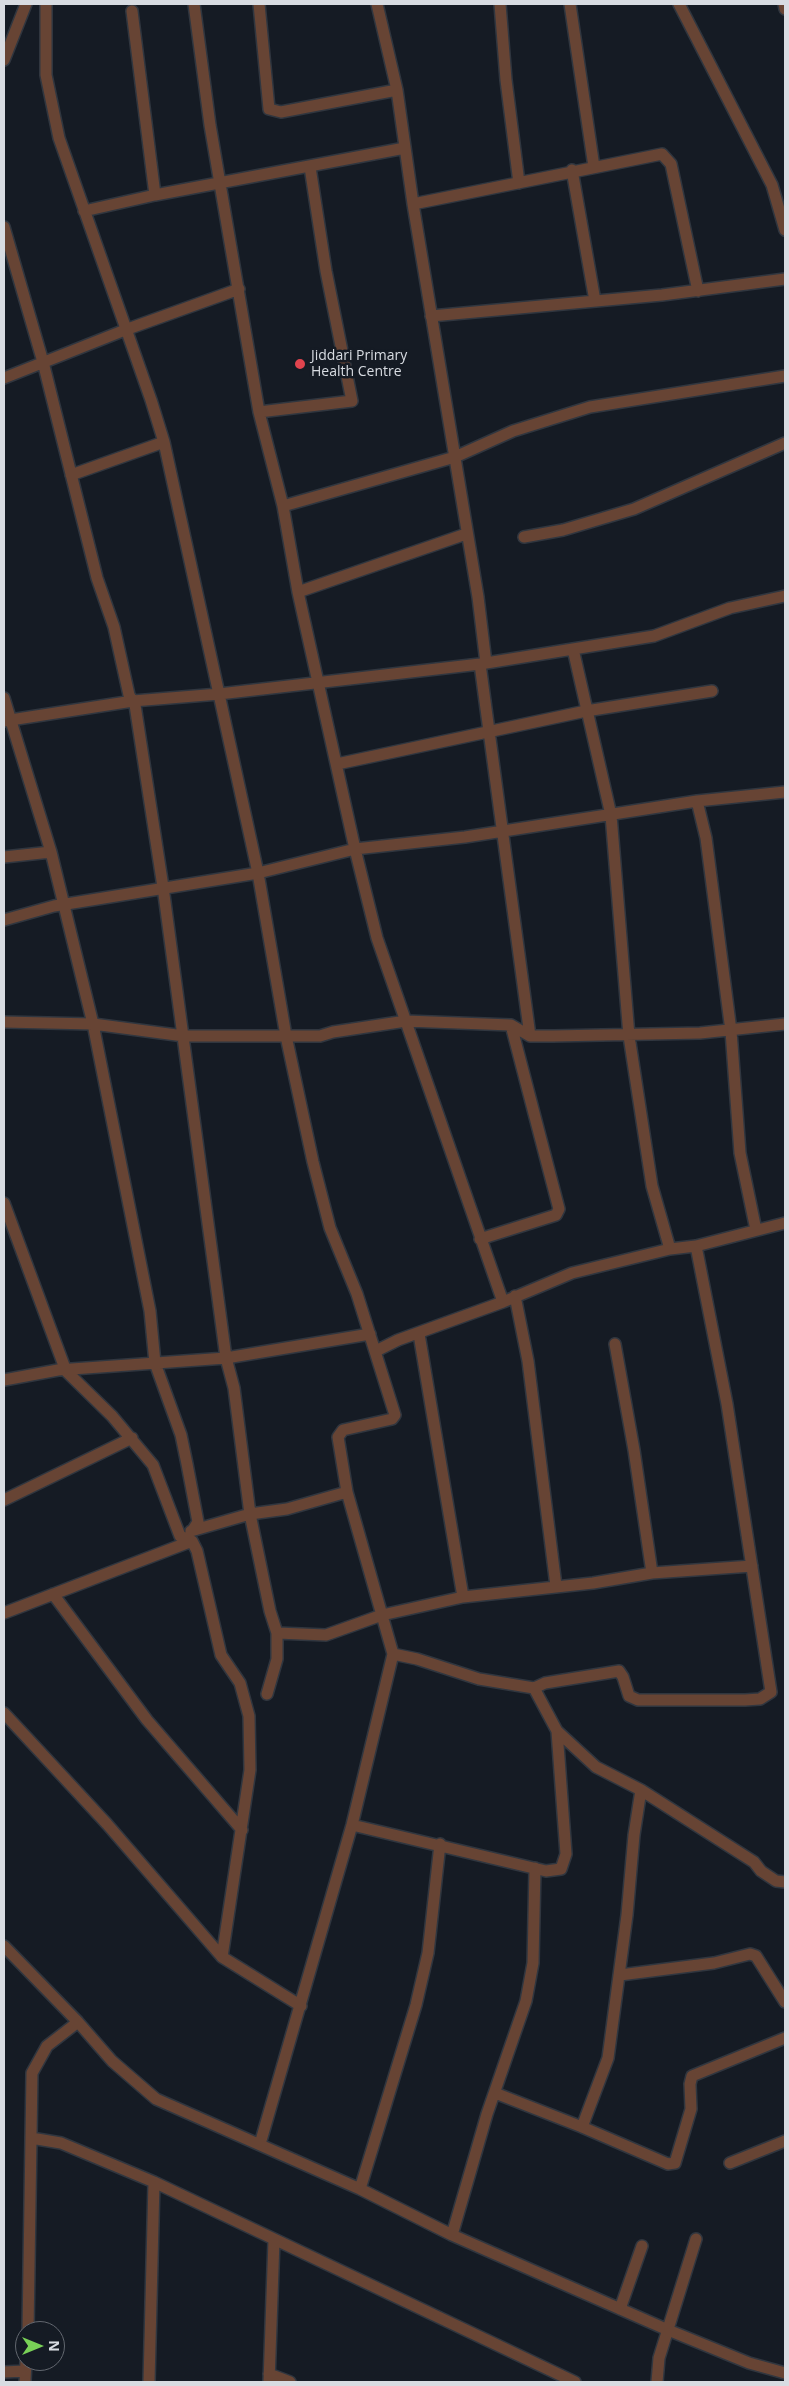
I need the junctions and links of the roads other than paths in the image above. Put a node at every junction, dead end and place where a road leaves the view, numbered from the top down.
1 (26, 4) edge
2 (46, 4) edge
3 (194, 4) edge
4 (259, 4) edge
5 (377, 4) edge
6 (500, 4) edge
7 (570, 4) edge
8 (679, 4) edge
9 (784, 4) edge
10 (785, 9) edge
11 (132, 11) dead end
12 (4, 60) edge
13 (397, 90) junction
14 (405, 148) junction
15 (310, 167) junction
16 (594, 167) junction
17 (572, 170) junction
18 (519, 183) junction
19 (220, 184) junction
20 (155, 195) junction
21 (413, 204) junction
22 (84, 211) junction
23 (4, 227) edge
24 (785, 230) edge
25 (785, 279) edge
26 (239, 289) junction
27 (698, 291) junction
28 (595, 301) junction
29 (431, 316) junction
30 (125, 330) junction
31 (43, 362) junction
32 (785, 376) edge
33 (4, 378) edge
34 (259, 412) junction
35 (164, 442) junction
36 (785, 443) edge
37 (455, 457) junction
38 (71, 476) junction
39 (282, 506) junction
40 (466, 534) junction
41 (524, 537) dead end
42 (298, 592) junction
43 (785, 596) edge
44 (573, 649) junction
45 (483, 663) junction
46 (318, 682) junction
47 (712, 691) dead end
48 (219, 694) junction
49 (4, 698) edge
50 (133, 700) junction
51 (586, 711) junction
52 (7, 720) edge
53 (489, 734) junction
54 (337, 764) junction
55 (785, 792) edge
56 (697, 801) junction
57 (611, 815) junction
58 (503, 831) junction
59 (355, 849) junction
60 (51, 852) junction
61 (4, 857) edge
62 (258, 873) junction
63 (163, 887) junction
64 (64, 904) junction
65 (4, 920) edge
66 (406, 1021) junction
67 (4, 1022) edge
68 (93, 1024) junction
69 (511, 1024) junction
70 (785, 1024) edge
71 (731, 1031) junction
72 (184, 1036) junction
73 (286, 1036) junction
74 (530, 1036) junction
75 (629, 1036) junction
76 (4, 1203) edge
77 (785, 1223) edge
78 (756, 1230) junction
79 (480, 1238) junction
80 (696, 1246) junction
81 (670, 1249) junction
82 (515, 1296) junction
83 (503, 1302) junction
84 (370, 1334) junction
85 (420, 1334) junction
86 (615, 1344) dead end
87 (376, 1351) junction
88 (226, 1358) junction
89 (155, 1363) junction
90 (66, 1371) junction
91 (4, 1380) edge
92 (132, 1438) junction
93 (347, 1492) junction
94 (4, 1500) edge
95 (250, 1514) junction
96 (193, 1536) junction
97 (752, 1566) junction
98 (652, 1573) junction
99 (556, 1586) junction
100 (53, 1594) junction
101 (463, 1597) junction
102 (4, 1613) edge
103 (382, 1614) junction
104 (277, 1633) junction
105 (393, 1654) junction
106 (534, 1688) junction
107 (267, 1694) dead end
108 (4, 1713) edge
109 (557, 1731) junction
110 (641, 1790) junction
111 (352, 1825) junction
112 (242, 1830) junction
113 (440, 1844) junction
114 (535, 1868) junction
115 (785, 1882) edge
116 (4, 1946) edge
117 (222, 1957) junction
118 (620, 1975) junction
119 (785, 2002) edge
120 (301, 2006) junction
121 (78, 2022) junction
122 (785, 2038) edge
123 (495, 2093) junction
124 (582, 2126) junction
125 (31, 2138) junction
126 (785, 2141) edge
127 (260, 2144) junction
128 (730, 2164) dead end
129 (154, 2182) junction
130 (360, 2189) junction
131 (452, 2235) junction
132 (696, 2239) dead end
133 (274, 2240) junction
134 (642, 2246) dead end
135 (620, 2309) junction
136 (28, 2321) edge
137 (668, 2330) junction
138 (25, 2371) edge
139 (4, 2372) edge
140 (785, 2373) edge
141 (269, 2378) edge
142 (149, 2382) edge
143 (290, 2382) edge
144 (576, 2382) edge
145 (657, 2382) edge

1 - 12 street
2 - 22 street
3 - 19 street
4 - 13 street
5 - 13 street
6 - 18 street
7 - 16 street
8 - 24 street
9 - 10 street
11 - 20 street
13 - 14 street
14 - 15 street
14 - 21 street
15 - 19 street
15 - 34 street
16 - 17 street
16 - 27 street
17 - 18 street
17 - 28 street
18 - 21 street
19 - 20 street
19 - 26 street
20 - 22 street
21 - 29 street
22 - 30 street
23 - 31 street
25 - 27 street
26 - 30 street
26 - 34 street
27 - 28 street
28 - 29 street
29 - 37 street
30 - 31 street
30 - 35 street
31 - 33 street
31 - 38 street
32 - 37 street
34 - 39 street
35 - 38 street
35 - 48 street
36 - 41 street
37 - 39 street
37 - 40 street
38 - 50 street
39 - 42 street
40 - 42 street
40 - 45 street
42 - 46 street
43 - 44 street
44 - 45 street
44 - 51 street
45 - 46 street
45 - 53 street
46 - 48 street
46 - 54 street
47 - 51 street
48 - 50 street
48 - 62 street
49 - 52 street
50 - 52 street
50 - 63 street
51 - 53 street
51 - 57 street
52 - 60 street
53 - 54 street
53 - 58 street
54 - 59 street
55 - 56 street
56 - 57 street
56 - 71 street
57 - 58 street
57 - 75 street
58 - 59 street
58 - 74 street
59 - 62 street
59 - 66 street
60 - 61 street
60 - 64 street
62 - 63 street
62 - 73 street
63 - 64 street
63 - 72 street
64 - 65 street
64 - 68 street
66 - 69 street
66 - 73 street
66 - 79 street
67 - 68 street
68 - 72 street
68 - 89 street
69 - 74 street
69 - 79 street
70 - 71 street
71 - 75 street
71 - 78 street
72 - 73 street
72 - 88 street
73 - 84 street
74 - 75 street
75 - 81 street
76 - 90 street
77 - 78 street
78 - 80 street
79 - 83 street
80 - 81 street
80 - 97 street
81 - 82 street
82 - 83 street
82 - 99 street
83 - 85 street
84 - 87 street
84 - 88 street
85 - 87 street
85 - 101 street
86 - 98 street
87 - 93 street
88 - 89 street
88 - 95 street
89 - 90 street
89 - 96 street
90 - 91 street
90 - 92 street
92 - 94 street
92 - 96 street
93 - 95 street
93 - 103 street
95 - 96 street
95 - 104 street
96 - 100 street
96 - 112 street
97 - 98 street
97 - 106 street
98 - 99 street
99 - 101 street
100 - 102 street
100 - 112 street
101 - 103 street
103 - 104 street
103 - 105 street
104 - 107 street
105 - 106 street
105 - 111 street
106 - 109 street
108 - 117 street
109 - 110 street
109 - 114 street
110 - 115 street
110 - 118 street
111 - 113 street
111 - 120 street
112 - 117 street
113 - 114 street
113 - 130 street
114 - 123 street
116 - 121 street
117 - 120 street
118 - 119 street
118 - 124 street
120 - 127 street
121 - 125 street
121 - 127 street
122 - 124 street
123 - 124 street
123 - 131 street
125 - 129 street
125 - 136 street
126 - 128 street
127 - 130 street
129 - 133 street
129 - 142 street
130 - 131 street
131 - 135 street
132 - 137 street
133 - 141 street
133 - 144 street
134 - 135 street
135 - 137 street
137 - 140 street
137 - 145 street
138 - 139 street
141 - 143 street

